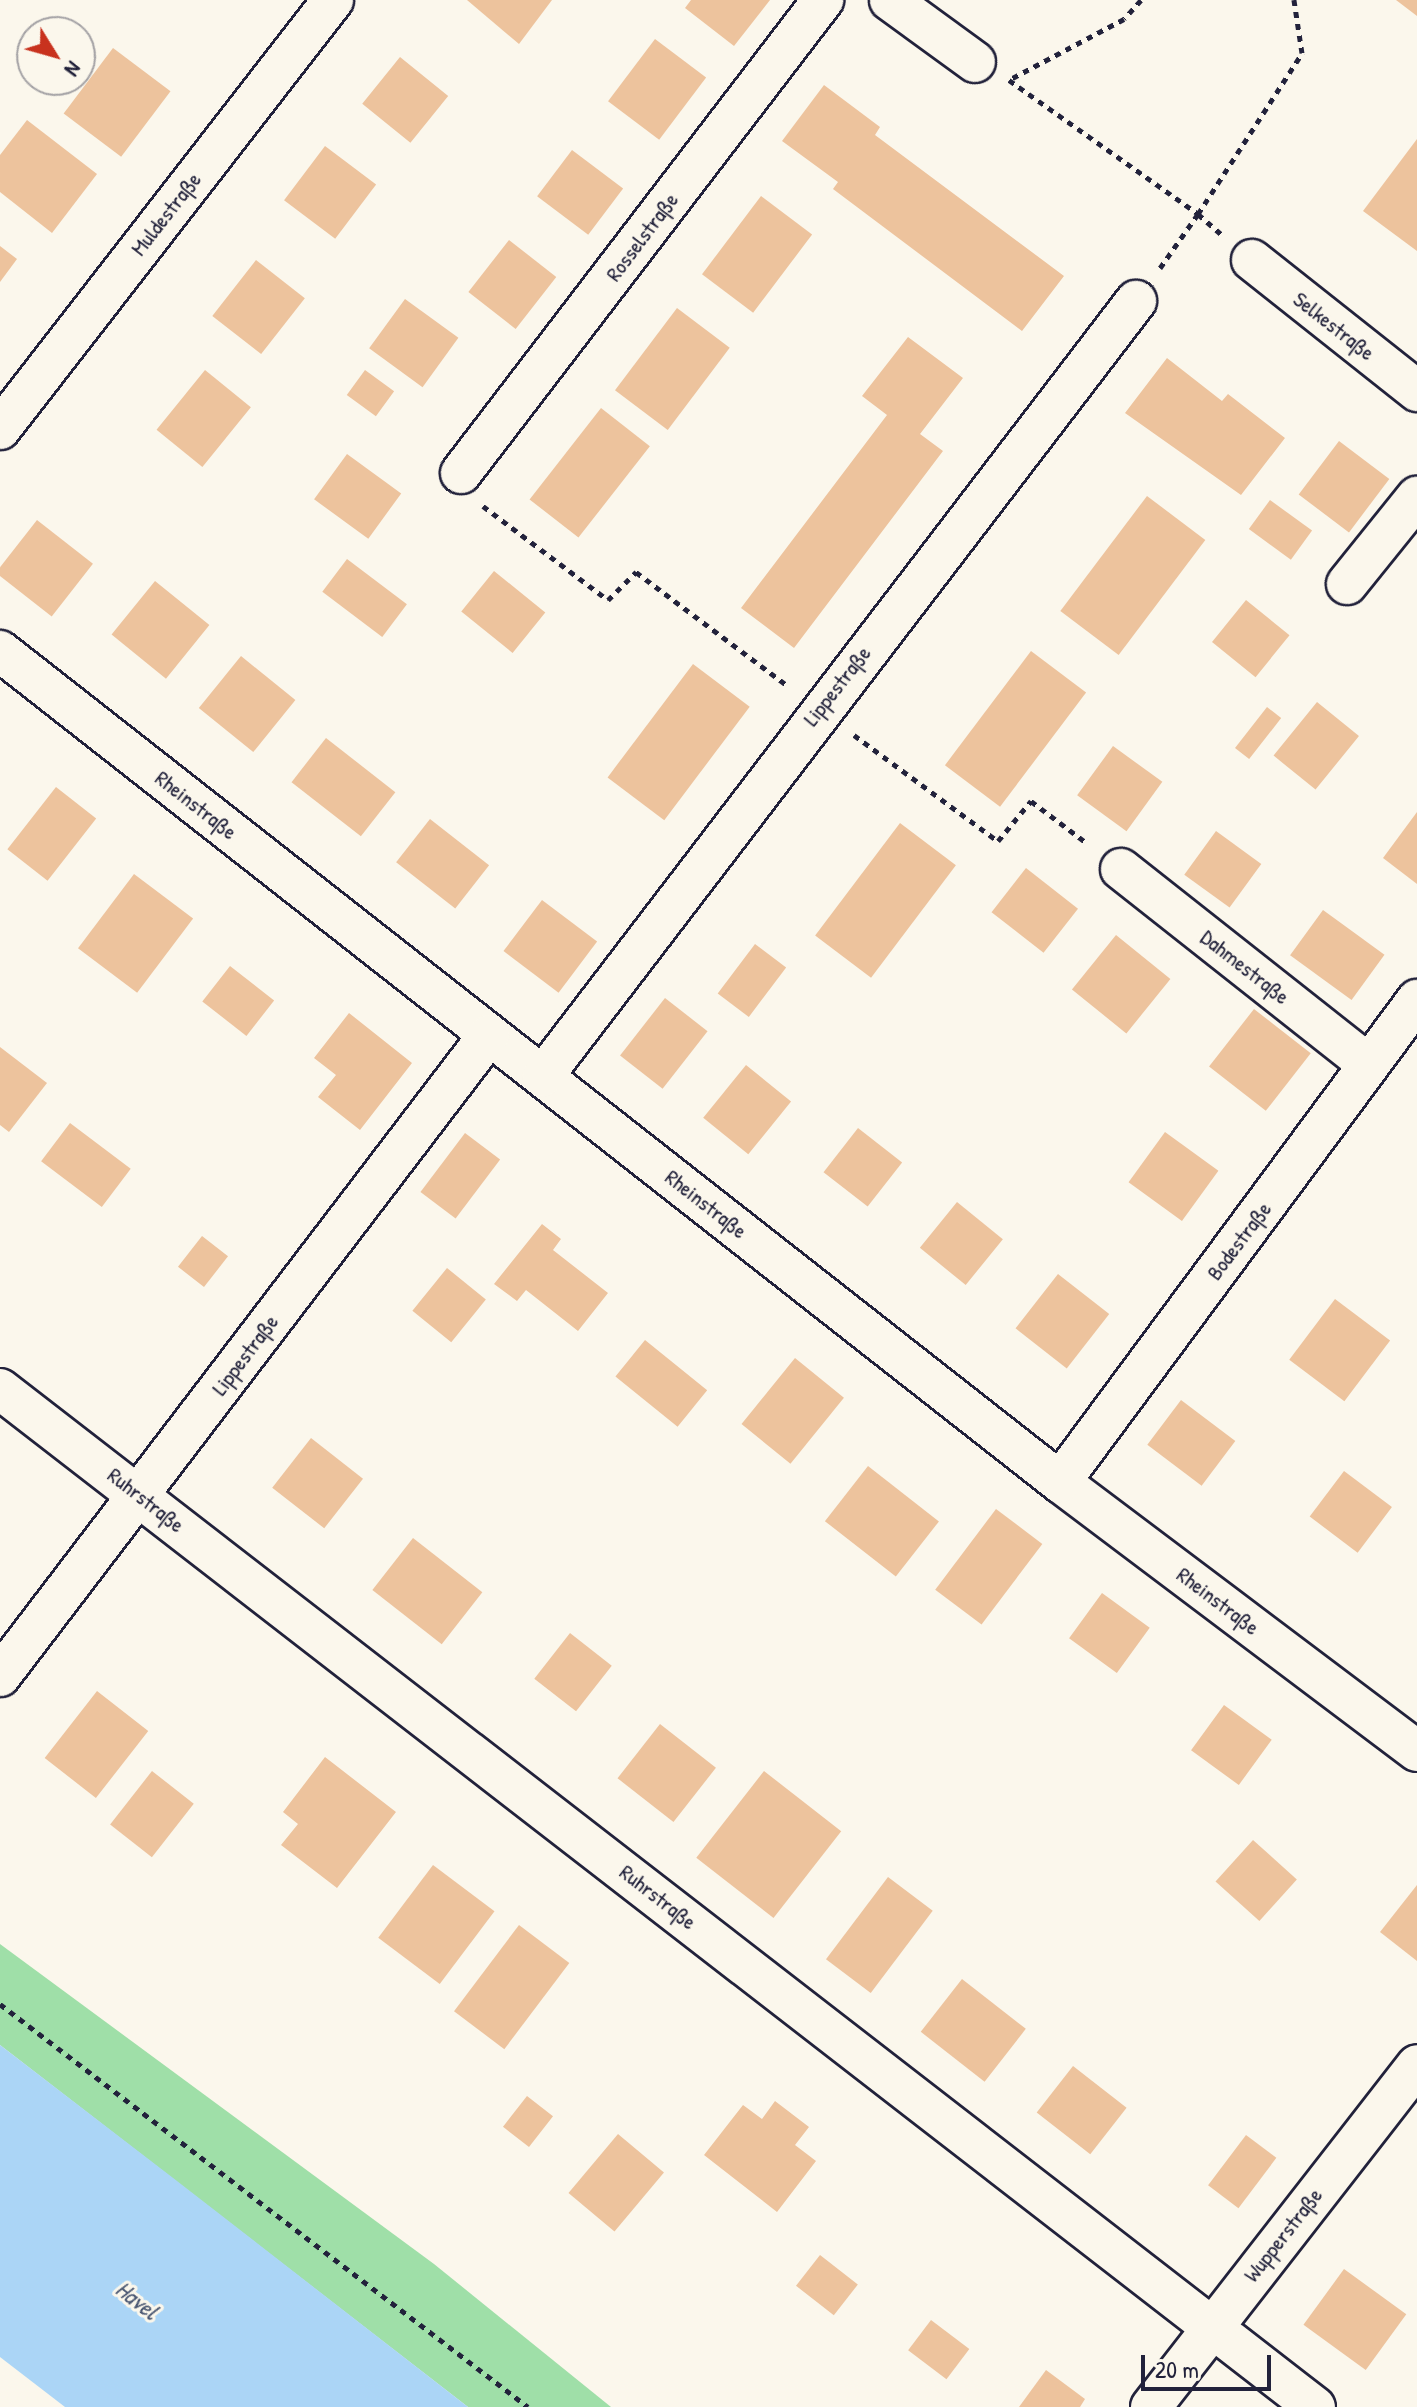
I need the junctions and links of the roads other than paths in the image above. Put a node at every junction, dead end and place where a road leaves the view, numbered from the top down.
1 (333, 0) edge
2 (823, 0) edge
3 (890, 0) edge
4 (975, 62) dead end
5 (1252, 260) dead end
6 (1136, 301) road end
7 (1417, 391) edge
8 (0, 429) edge
9 (461, 473) road end
10 (1417, 497) edge
11 (1347, 584) dead end
12 (0, 651) edge
13 (1121, 869) road end
14 (1417, 1000) edge
15 (489, 1035) junction
16 (1368, 1064) junction
17 (543, 1076) junction
18 (0, 1389) edge
19 (1060, 1482) junction
20 (139, 1494) junction
21 (0, 1676) edge
22 (1417, 1751) edge
23 (1417, 2065) edge
24 (1212, 2326) junction
25 (1151, 2407) edge
26 (1315, 2407) edge

1 - 8 street, Muldestraße
2 - 9 street, Rosselstraße
3 - 4 street
5 - 7 street, Selkestraße
6 - 17 street, Lippestraße
10 - 11 street
12 - 15 street, Rheinstraße
13 - 16 street, Dahmestraße
14 - 16 street, Bodestraße
15 - 17 street, Rheinstraße
15 - 20 street, Lippestraße
16 - 19 street, Bodestraße
17 - 19 street, Rheinstraße
18 - 20 street, Ruhrstraße
19 - 22 street, Rheinstraße
20 - 21 street, Lippestraße
20 - 24 street, Ruhrstraße
23 - 24 street, Wupperstraße
24 - 25 street, Wupperstraße
24 - 26 street, Ruhrstraße

